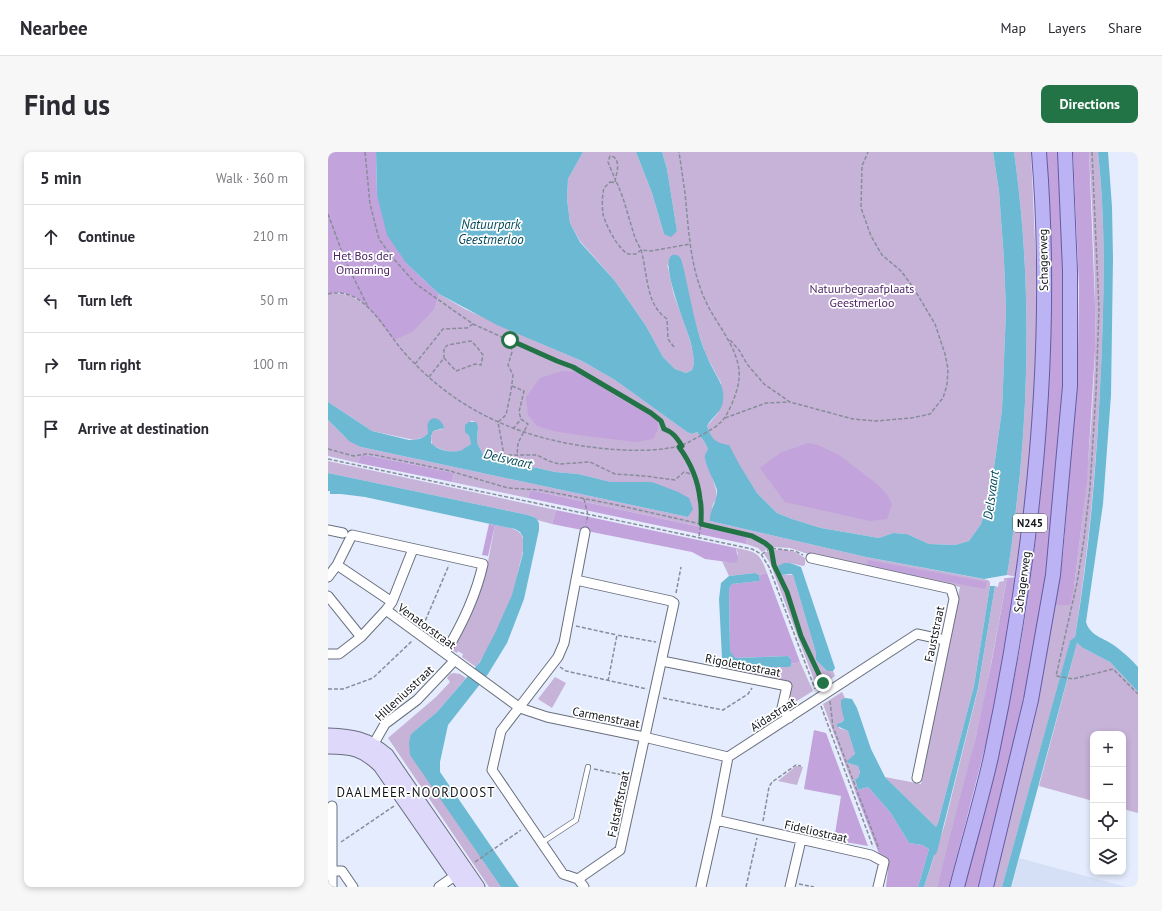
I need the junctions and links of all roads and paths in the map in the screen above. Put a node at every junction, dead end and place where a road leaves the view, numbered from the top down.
1 (365, 152) edge
2 (679, 152) edge
3 (868, 152) edge
4 (1039, 152) edge
5 (1065, 152) edge
6 (1092, 152) edge
7 (615, 179) junction
8 (615, 182) junction
9 (328, 214) edge
10 (690, 244) junction
11 (641, 250) junction
12 (328, 294) edge
13 (368, 306) junction
14 (473, 324) junction
15 (723, 332) junction
16 (510, 340) junction
17 (674, 347) dead end
18 (444, 358) junction
19 (415, 364) junction
20 (429, 377) junction
21 (512, 386) junction
22 (790, 402) junction
23 (521, 419) junction
24 (723, 419) junction
25 (498, 422) junction
26 (513, 428) junction
27 (523, 432) junction
28 (680, 446) junction
29 (328, 449) edge
30 (517, 456) junction
31 (694, 475) junction
32 (584, 499) junction
33 (588, 514) dead end
34 (701, 524) junction
35 (328, 530) edge
36 (585, 532) dead end
37 (347, 534) junction
38 (699, 537) dead end
39 (771, 548) junction
40 (414, 549) junction
41 (761, 554) dead end
42 (452, 557) junction
43 (811, 558) joint
44 (337, 565) junction
45 (681, 567) dead end
46 (328, 577) edge
47 (576, 580) junction
48 (328, 596) edge
49 (392, 602) junction
50 (674, 603) junction
51 (386, 610) junction
52 (567, 624) junction
53 (419, 634) junction
54 (617, 635) junction
55 (361, 637) junction
56 (945, 640) junction
57 (665, 644) junction
58 (445, 653) junction
59 (328, 654) edge
60 (454, 660) junction
61 (662, 661) junction
62 (554, 663) junction
63 (754, 680) junction
64 (608, 681) junction
65 (328, 689) edge
66 (828, 692) junction
67 (654, 693) junction
68 (1138, 694) edge
69 (520, 708) junction
70 (789, 718) junction
71 (328, 735) edge
72 (644, 737) junction
73 (328, 747) edge
74 (370, 750) junction
75 (728, 757) junction
76 (801, 766) dead end
77 (588, 767) joint
78 (635, 778) junction
79 (916, 778) dead end
80 (404, 799) junction
81 (332, 806) dead end
82 (716, 820) junction
83 (529, 825) junction
84 (760, 830) junction
85 (801, 840) junction
86 (541, 844) junction
87 (332, 848) junction
88 (480, 859) dead end
89 (884, 862) junction
90 (330, 871) edge
91 (461, 872) junction
92 (578, 879) junction
93 (791, 885) edge
94 (332, 887) edge
95 (354, 887) edge
96 (438, 887) edge
97 (464, 887) edge
98 (478, 887) edge
99 (584, 887) edge
100 (701, 887) edge
101 (746, 887) edge
102 (814, 887) edge
103 (878, 887) edge
104 (957, 887) edge
105 (986, 887) edge

1 - 14 path
2 - 10 path
3 - 22 path
4 - 104 main road, Schagerweg / N245
5 - 105 main road, N245
6 - 68 path
7 - 7 path
7 - 8 path
8 - 11 path
8 - 11 path
9 - 13 path
10 - 11 path
10 - 15 path
11 - 17 path
12 - 13 path
13 - 19 path
14 - 16 path
14 - 19 path
15 - 22 path
15 - 24 path
16 - 21 path
16 - 28 path
18 - 18 path
18 - 20 path
19 - 20 path
20 - 25 path
21 - 23 path
21 - 25 path
22 - 24 path
23 - 26 path
23 - 27 path
24 - 28 path
25 - 26 path
25 - 30 path
26 - 27 path
27 - 28 path
27 - 30 path
28 - 31 path
29 - 32 path
30 - 31 path
31 - 34 path
32 - 33 path
32 - 34 path
34 - 38 path
34 - 39 path
35 - 37 street
36 - 47 street
37 - 40 street
37 - 44 street
39 - 41 path
39 - 43 path
39 - 66 path
40 - 42 street
40 - 49 street, Venatorstraat
42 - 53 path
42 - 58 street
43 - 56 street, Fauststraat
44 - 46 street
44 - 49 street, Venatorstraat
45 - 50 path
47 - 50 street
47 - 52 street
48 - 55 street
49 - 51 street, Venatorstraat
50 - 57 street
51 - 53 street, Venatorstraat
51 - 55 street, Venatorstraat
52 - 54 path
52 - 62 street
53 - 58 street, Venatorstraat
53 - 65 path
54 - 57 path
54 - 64 path
55 - 59 street, Venatorstraat
56 - 66 street, Aïdastraat
56 - 79 street, Fauststraat
57 - 61 street
58 - 60 street, Venatorstraat
60 - 69 street, Carmenstraat
60 - 74 street, Hilleniusstraat
61 - 63 street, Rigolettostraat
61 - 67 street
62 - 64 path
62 - 69 street
63 - 67 path
63 - 70 street, Rigolettostraat
64 - 67 path
66 - 70 street, Aïdastraat
66 - 89 path
67 - 72 street
69 - 72 street, Carmenstraat
69 - 83 street
70 - 75 street, Aïdastraat
71 - 74 street
72 - 75 street, Carmenstraat
72 - 78 street, Falstaffstraat
73 - 74 street
74 - 80 street
74 - 91 street
75 - 82 street
76 - 84 path
77 - 78 path
77 - 86 lane
78 - 92 street, Falstaffstraat
80 - 87 path
80 - 91 street
81 - 87 street
82 - 84 street, Fideliostraat
82 - 100 street
83 - 86 street
83 - 88 path
84 - 85 street, Fideliostraat
84 - 101 path
85 - 89 street, Fideliostraat
85 - 93 street
86 - 92 street
87 - 90 street
89 - 103 street
90 - 94 street
90 - 95 street
91 - 96 street
91 - 97 street
91 - 98 street
92 - 99 street
93 - 102 path

